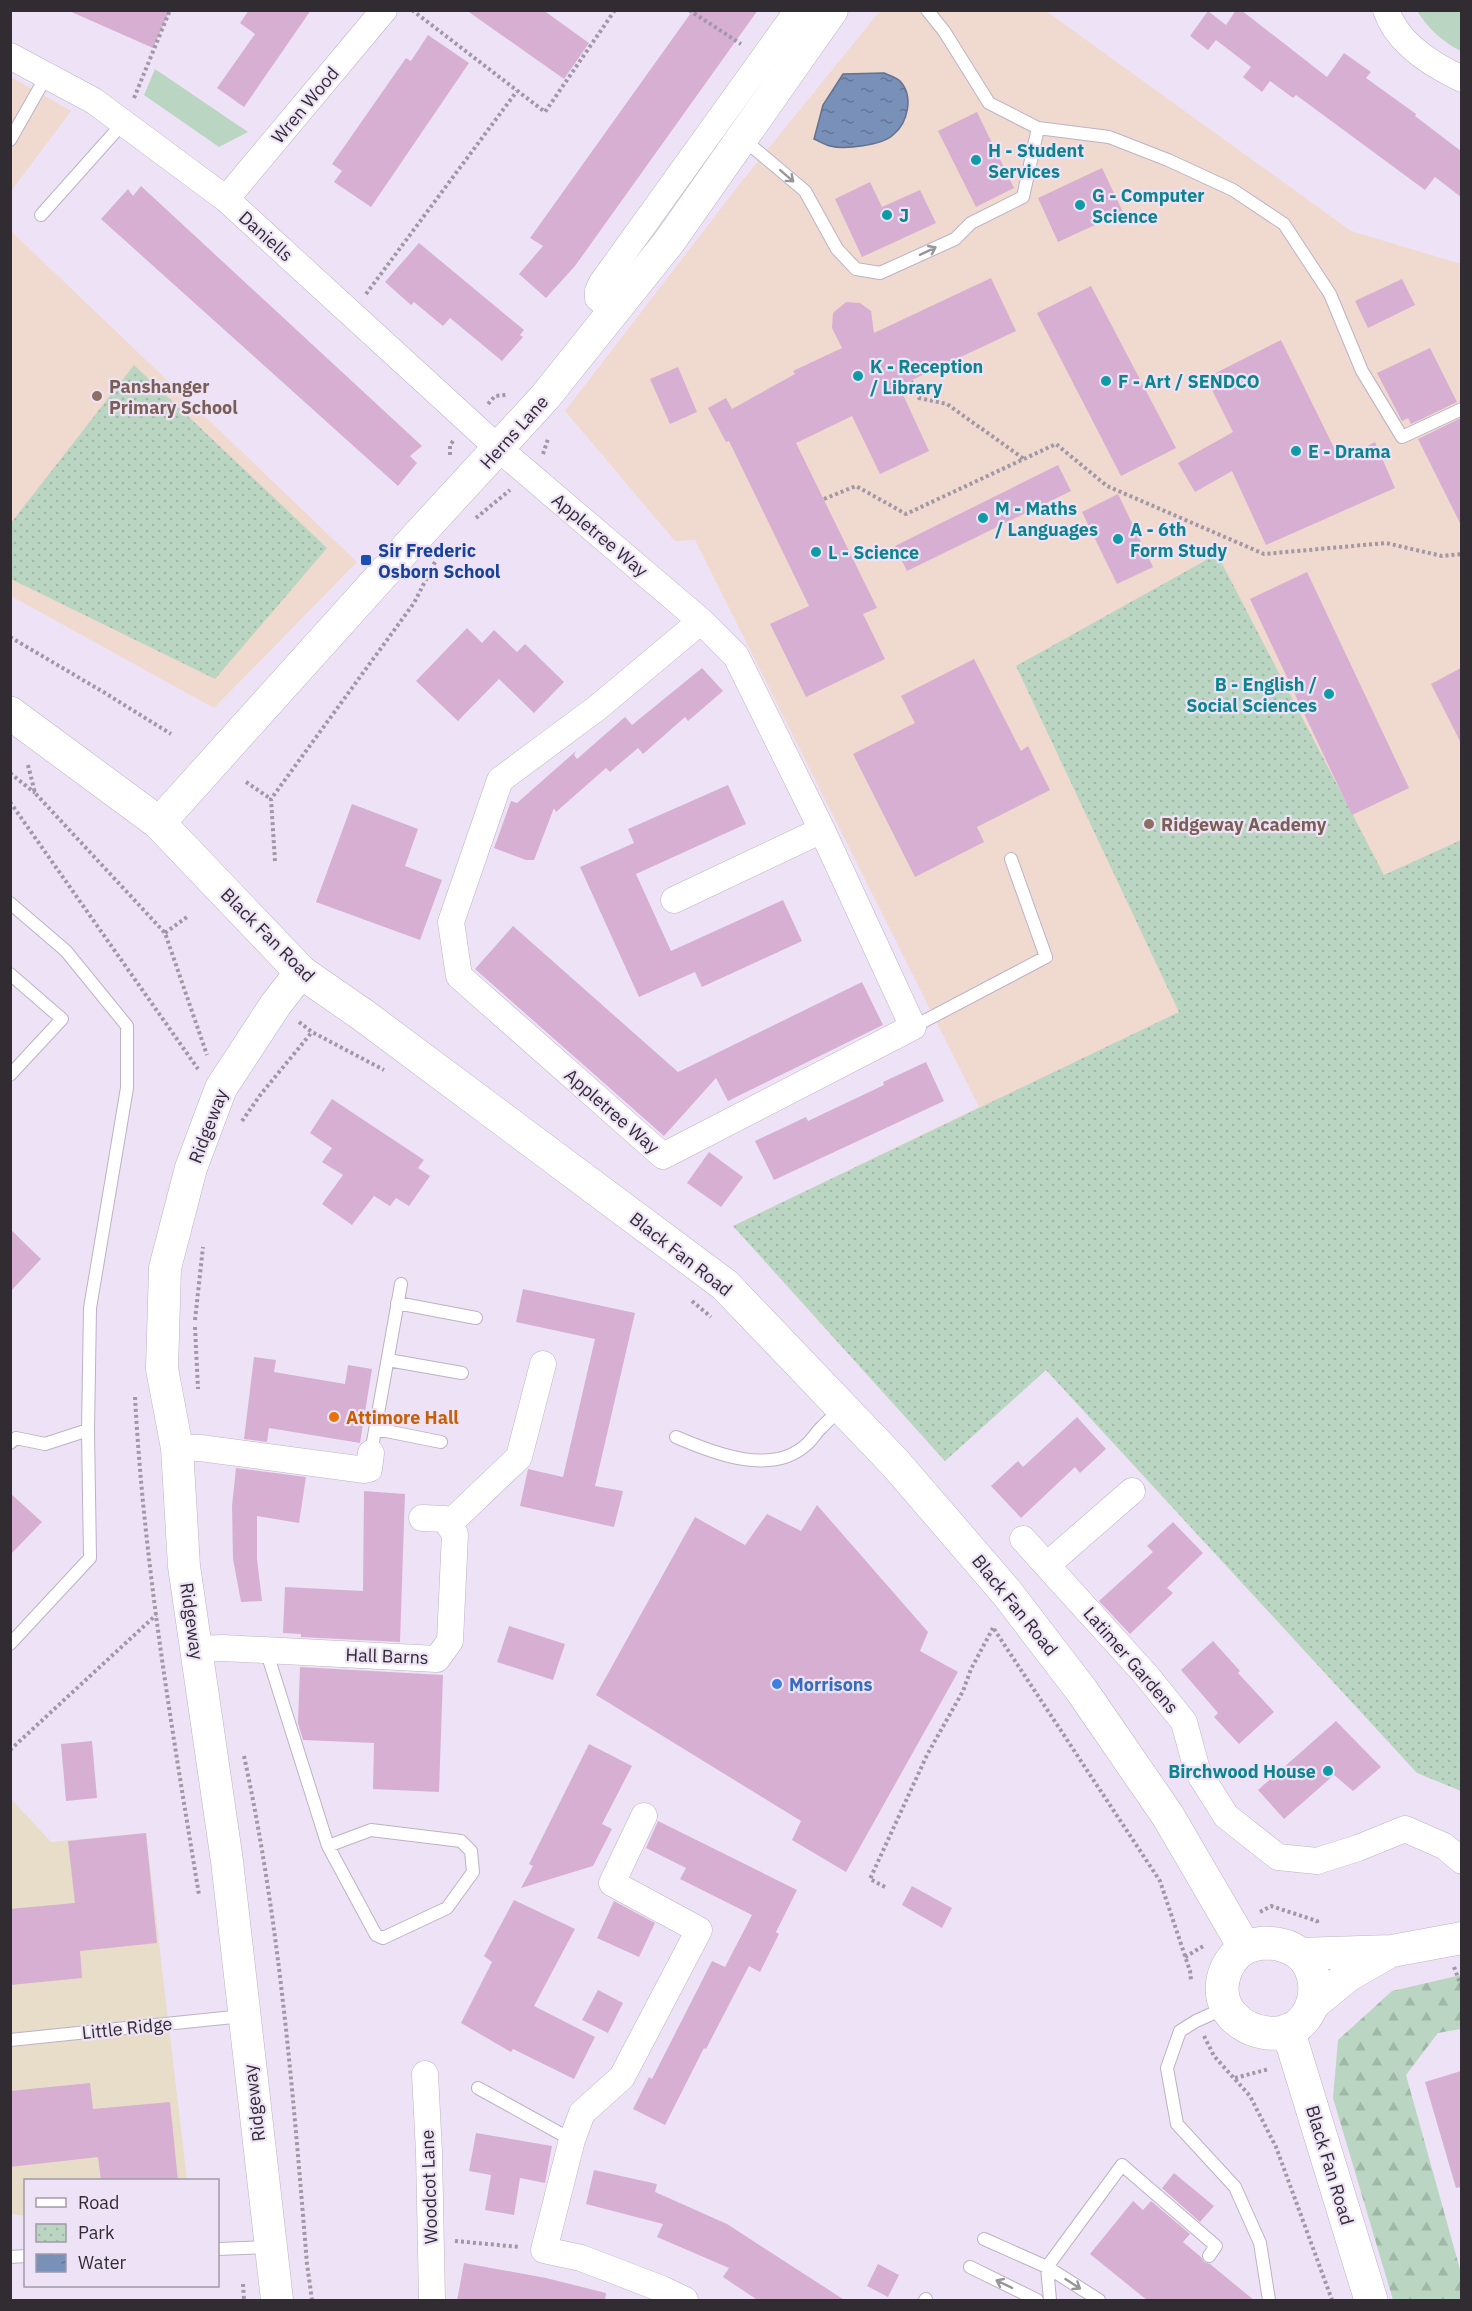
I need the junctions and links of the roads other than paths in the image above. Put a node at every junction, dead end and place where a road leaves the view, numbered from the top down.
1 (384, 10) edge
2 (798, 10) edge
3 (832, 10) edge
4 (927, 10) edge
5 (1386, 10) edge
6 (10, 56) edge
7 (47, 75) junction
8 (1461, 79) edge
9 (123, 123) junction
10 (1038, 128) junction
11 (742, 138) junction
12 (10, 140) edge
13 (226, 199) junction
14 (41, 215) dead end
15 (614, 312) junction
16 (1461, 409) edge
17 (498, 448) junction
18 (701, 621) junction
19 (10, 713) edge
20 (159, 823) junction
21 (822, 830) junction
22 (1011, 859) dead end
23 (674, 900) dead end
24 (10, 903) edge
25 (300, 972) junction
26 (10, 974) edge
27 (913, 1027) junction
28 (10, 1075) edge
29 (401, 1284) dead end
30 (397, 1303) junction
31 (476, 1318) dead end
32 (388, 1360) junction
33 (543, 1364) dead end
34 (462, 1373) dead end
35 (844, 1408) junction
36 (88, 1430) junction
37 (676, 1437) dead end
38 (374, 1441) junction
39 (441, 1442) dead end
40 (10, 1443) edge
41 (177, 1448) junction
42 (1132, 1491) dead end
43 (422, 1518) dead end
44 (448, 1524) junction
45 (1023, 1539) dead end
46 (1047, 1565) junction
47 (10, 1644) edge
48 (196, 1649) junction
49 (266, 1650) junction
50 (644, 1816) dead end
51 (328, 1846) junction
52 (1461, 1861) edge
53 (1461, 1938) edge
54 (1245, 1948) junction
55 (1392, 1951) junction
56 (1299, 1954) junction
57 (1312, 2005) junction
58 (1225, 2008) junction
59 (244, 2016) junction
60 (1288, 2030) junction
61 (10, 2040) edge
62 (425, 2074) dead end
63 (478, 2088) dead end
64 (572, 2140) junction
65 (984, 2239) dead end
66 (256, 2247) junction
67 (219, 2249) edge
68 (1209, 2256) dead end
69 (1047, 2266) junction
70 (970, 2267) dead end
71 (277, 2301) edge
72 (432, 2301) edge
73 (685, 2301) edge
74 (1037, 2301) edge
75 (1050, 2301) edge
76 (1099, 2301) edge
77 (1269, 2301) edge
78 (1371, 2301) edge

1 - 13 street, Wren Wood
2 - 15 street
3 - 11 street, Herns Lane
4 - 10 lane
5 - 8 street
6 - 7 street, Daniells
7 - 9 street, Daniells
7 - 12 lane
9 - 13 street, Daniells
9 - 14 lane
11 -> 10 lane
10 - 16 lane
11 - 15 street, Herns Lane
13 - 17 street, Daniells
15 - 17 street, Herns Lane
17 - 18 street, Appletree Way
17 - 20 street, Herns Lane
18 - 21 street, Appletree Way
18 - 27 street, Appletree Way
19 - 20 main road, Black Fan Road
20 - 25 main road, Black Fan Road
21 - 23 street
21 - 27 street, Appletree Way
22 - 27 lane
24 - 36 lane
25 - 35 main road, Black Fan Road
25 - 41 street, Ridgeway
26 - 28 lane
29 - 30 lane
30 - 31 lane
30 - 32 lane
32 - 34 lane
32 - 38 lane
33 - 44 street
35 - 37 lane
35 - 54 main road, Black Fan Road
36 - 40 lane
36 - 47 lane
38 - 39 lane
38 - 41 street
41 - 48 street, Ridgeway
42 - 46 street
43 - 44 street
44 - 49 street, Hall Barns
45 - 46 street, Latimer Gardens
46 - 52 street, Latimer Gardens
48 - 49 street, Hall Barns
48 - 59 street, Ridgeway
49 - 51 lane
50 - 64 street
51 - 51 lane
53 - 55 street
54 - 56 main road
54 - 58 main road
55 - 56 street
55 - 57 street
56 - 57 main road
57 - 60 main road
58 - 60 main road
58 - 77 lane
59 - 61 lane, Little Ridge
59 - 66 street, Ridgeway
60 - 78 main road, Black Fan Road
62 - 72 street, Woodcot Lane
63 - 64 lane
64 - 73 street
65 - 69 lane
66 - 67 lane
66 - 71 street, Ridgeway
68 - 69 lane
69 - 75 lane
69 -> 76 lane
74 -> 70 lane

